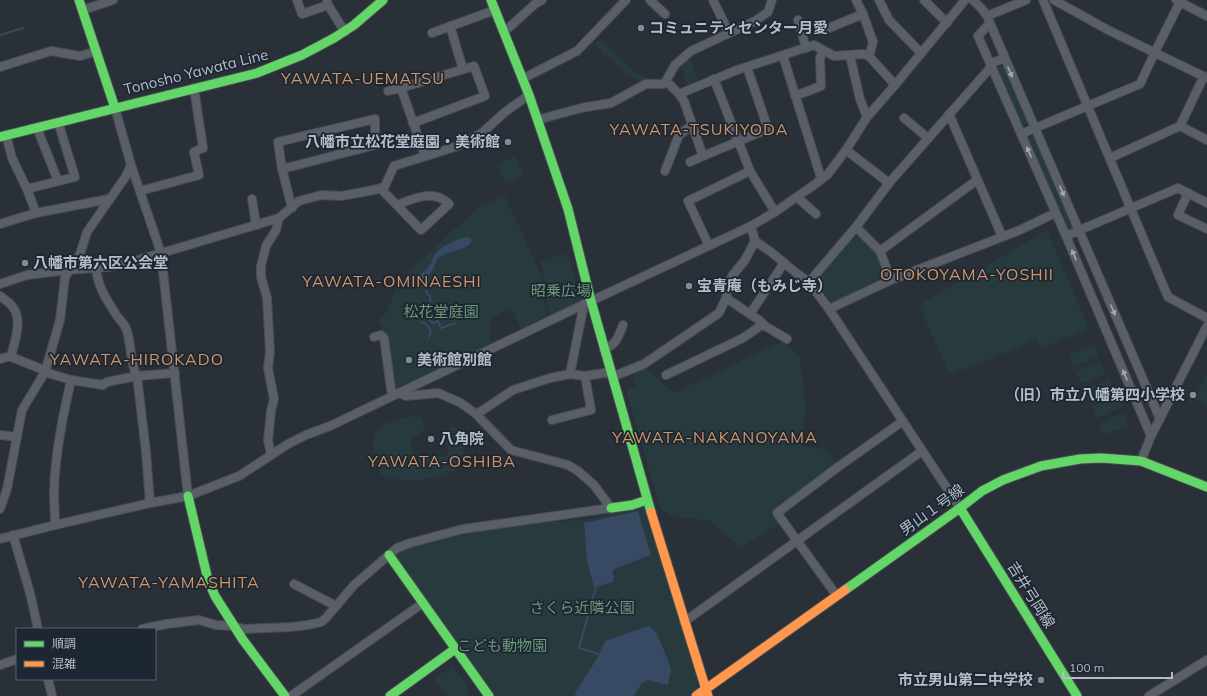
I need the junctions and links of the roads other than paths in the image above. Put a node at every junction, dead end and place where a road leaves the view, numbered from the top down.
1 (79, 0) edge
2 (113, 0) edge
3 (297, 0) edge
4 (383, 0) edge
5 (491, 0) edge
6 (542, 0) edge
7 (626, 0) edge
8 (650, 0) edge
9 (714, 0) edge
10 (772, 0) edge
11 (856, 0) edge
12 (879, 0) edge
13 (924, 0) edge
14 (965, 0) edge
15 (973, 0) edge
16 (1026, 0) edge
17 (1043, 0) edge
18 (1054, 0) edge
19 (1178, 1) edge
20 (327, 2) edge
21 (83, 10) junction
22 (495, 10) junction
23 (665, 14) dead end
24 (863, 14) junction
25 (1207, 16) edge
26 (988, 19) junction
27 (798, 20) dead end
28 (947, 23) junction
29 (450, 26) junction
30 (824, 30) dead end
31 (345, 32) junction
32 (504, 32) junction
33 (432, 33) dead end
34 (729, 33) junction
35 (806, 48) junction
36 (97, 51) junction
37 (823, 51) junction
38 (1154, 52) junction
39 (921, 53) junction
40 (783, 56) junction
41 (850, 56) junction
42 (869, 56) junction
43 (1004, 58) junction
44 (990, 66) junction
45 (0, 67) edge
46 (747, 67) junction
47 (463, 69) junction
48 (1206, 77) edge
49 (522, 79) junction
50 (714, 79) junction
51 (666, 81) junction
52 (895, 85) junction
53 (194, 88) junction
54 (401, 88) junction
55 (388, 90) dead end
56 (680, 94) junction
57 (529, 95) junction
58 (795, 96) junction
59 (1088, 106) junction
60 (115, 108) junction
61 (949, 114) junction
62 (867, 117) junction
63 (904, 118) dead end
64 (537, 120) junction
65 (58, 122) junction
66 (413, 122) junction
67 (692, 125) junction
68 (1180, 126) junction
69 (37, 128) junction
70 (1035, 128) junction
71 (1021, 134) junction
72 (3, 136) edge
73 (928, 138) junction
74 (1207, 140) edge
75 (738, 142) junction
76 (846, 150) junction
77 (425, 156) junction
78 (703, 156) junction
79 (1110, 158) junction
80 (690, 162) dead end
81 (131, 165) junction
82 (282, 169) junction
83 (666, 171) dead end
84 (750, 171) junction
85 (821, 178) junction
86 (977, 180) junction
87 (58, 181) junction
88 (889, 183) junction
89 (380, 188) junction
90 (27, 189) junction
91 (140, 191) junction
92 (1188, 193) junction
93 (797, 197) junction
94 (109, 199) junction
95 (252, 199) dead end
96 (1207, 203) edge
97 (397, 205) junction
98 (1130, 207) junction
99 (292, 208) junction
100 (775, 212) junction
101 (36, 213) junction
102 (1055, 213) junction
103 (816, 214) dead end
104 (279, 218) junction
105 (0, 224) edge
106 (256, 225) junction
107 (751, 226) junction
108 (856, 227) junction
109 (1207, 229) edge
110 (1078, 231) junction
111 (1002, 236) junction
112 (1066, 236) junction
113 (755, 241) junction
114 (709, 246) junction
115 (880, 251) junction
116 (161, 252) junction
117 (784, 263) junction
118 (96, 269) junction
119 (68, 270) junction
120 (891, 280) junction
121 (809, 282) junction
122 (0, 284) edge
123 (0, 296) edge
124 (726, 298) junction
125 (587, 302) junction
126 (829, 309) junction
127 (750, 314) junction
128 (1207, 318) edge
129 (763, 324) junction
130 (623, 325) dead end
131 (1207, 326) edge
132 (1122, 332) junction
133 (374, 337) dead end
134 (1109, 337) junction
135 (787, 339) dead end
136 (604, 350) junction
137 (11, 357) junction
138 (0, 359) edge
139 (45, 372) junction
140 (175, 373) junction
141 (570, 374) junction
142 (611, 375) junction
143 (666, 375) dead end
144 (137, 376) junction
145 (585, 376) junction
146 (71, 380) junction
147 (395, 395) junction
148 (477, 414) junction
149 (1160, 419) junction
150 (552, 420) dead end
151 (903, 422) junction
152 (0, 436) edge
153 (1151, 436) junction
154 (17, 437) junction
155 (922, 451) junction
156 (271, 454) junction
157 (1141, 461) junction
158 (1207, 487) edge
159 (188, 496) junction
160 (647, 500) junction
161 (150, 503) junction
162 (0, 507) edge
163 (610, 508) junction
164 (960, 508) junction
165 (55, 525) junction
166 (13, 535) junction
167 (0, 539) edge
168 (796, 541) junction
169 (388, 555) junction
170 (294, 584) dead end
171 (838, 596) junction
172 (423, 603) junction
173 (336, 606) junction
174 (684, 622) junction
175 (233, 626) junction
176 (38, 628) edge
177 (148, 628) edge
178 (456, 649) junction
179 (16, 659) edge
180 (1207, 660) edge
181 (0, 665) edge
182 (48, 680) edge
183 (707, 692) edge
184 (52, 696) edge
185 (285, 696) edge
186 (290, 696) edge
187 (390, 696) edge
188 (489, 696) edge
189 (696, 696) edge
190 (1077, 696) edge
191 (1149, 696) edge

1 - 21 street
2 - 21 street
3 - 20 street
4 - 31 street, Tonosho Yawata Line
5 - 22 street
6 - 32 street
7 - 49 street
8 - 23 street
9 - 34 street
10 - 34 street
11 - 24 street
12 - 39 street
13 - 28 street
14 - 28 street
15 - 26 street
16 - 26 street
17 - 59 street
18 - 38 street
19 - 25 street
19 - 38 street
20 - 31 street
21 - 36 street
22 - 29 street
22 - 32 street
24 - 30 street
24 - 42 street
26 - 43 street
26 - 44 street
27 - 35 street
28 - 39 street
29 - 33 street
29 - 47 street
31 - 53 street, Tonosho Yawata Line
32 - 49 street
34 - 51 street
35 - 37 street
35 - 40 street
36 - 45 street
36 - 60 street
37 - 41 street
37 - 58 street
38 - 48 street
38 - 59 street
39 - 52 street
40 - 46 street
40 - 58 street
41 - 42 street
41 - 62 street
42 - 52 street
43 - 44 street
43 -> 70 street
44 - 61 street
44 - 71 street
46 - 50 street
46 - 75 street
47 - 54 street
47 - 66 street
48 - 68 street
49 - 57 street
50 - 56 street
50 - 75 street
51 - 56 street
51 - 64 street
52 - 62 street
53 - 60 street, Tonosho Yawata Line
53 - 91 street
54 - 55 street
54 - 66 street
56 - 67 street
57 - 64 street
57 - 77 street
58 - 85 street
59 - 70 street
59 - 79 street
60 - 65 street, Tonosho Yawata Line
60 - 81 street
61 - 73 street
61 - 86 street
62 - 76 street
63 - 73 street
64 - 125 street
65 - 69 street, Tonosho Yawata Line
65 - 87 street
66 - 77 street
67 - 78 street
67 - 83 street
68 - 74 street
68 - 79 street
69 - 72 street, Tonosho Yawata Line
69 - 87 street
70 - 71 street
70 -> 110 street
102 -> 71 street
72 - 90 street
73 - 88 street
75 - 78 street
75 - 84 street
76 - 85 street
76 - 88 street
77 - 89 street
78 - 80 street
79 - 98 street
81 - 91 street
81 - 94 street
82 - 82 street
82 - 99 street
84 - 100 street
84 - 114 street
85 - 93 street
86 - 111 street
86 - 115 street
87 - 90 street
88 - 108 street
89 - 97 street
89 - 99 street
90 - 101 street
91 - 116 street
92 - 96 street
92 - 98 street
92 - 109 street
93 - 100 street
93 - 103 street
94 - 101 street
94 - 119 street
95 - 106 street
97 - 97 street
98 - 110 street
98 - 128 street
99 - 104 street
100 - 107 street
101 - 105 street
102 - 111 street
102 - 112 street
104 - 106 street
104 - 156 street
106 - 116 street
107 - 113 street
107 - 114 street
108 - 115 street
108 - 121 street
110 - 112 street
110 -> 132 street
111 - 120 street
134 -> 112 street
113 - 117 street
113 - 124 street
114 - 125 street
115 - 120 street
116 - 118 street
116 - 140 street
117 - 121 street
117 - 127 street
118 - 119 street
118 - 144 street
119 - 122 street
119 - 139 street
120 - 126 street
121 - 126 street
123 - 137 street
124 - 127 street
124 - 142 street
125 - 136 street
125 - 141 street
125 - 147 street
126 - 151 street
127 - 129 street
129 - 135 street
129 - 143 street
130 - 136 street
131 - 149 street
132 - 134 street
132 - 149 street
133 - 147 street
153 -> 134 street
136 - 142 street
137 - 138 street
137 - 139 street
139 - 146 street
139 - 154 street
140 - 144 street
140 - 159 street
141 - 145 street
141 - 148 street
142 - 145 street
142 - 160 street
144 - 146 street
144 - 161 street
145 - 150 street
146 - 165 street
147 - 148 street
147 - 156 street
148 - 163 street
149 - 153 street
151 - 155 street
151 - 168 street
152 - 154 street
153 - 157 street
154 - 162 street
155 - 164 street
155 - 168 street
156 - 159 street
157 - 158 street, 男山１号線
157 - 164 street, 男山１号線
159 - 161 street
159 - 175 street
160 - 163 street
160 - 174 street
161 - 165 street
163 - 169 street
164 - 171 street, 男山１号線
164 - 190 street, 吉井弓岡線
165 - 166 street
166 - 167 street
166 - 176 street
168 - 171 street
168 - 174 street
169 - 172 street
169 - 173 street
170 - 173 street
171 - 183 street, 男山１号線
172 - 178 street
172 - 186 street
173 - 175 street
174 - 183 street
175 - 177 street
175 - 185 street
178 - 187 street
178 - 188 street
179 - 181 street
180 - 191 street
182 - 184 street
183 - 189 street, 男山１号線

